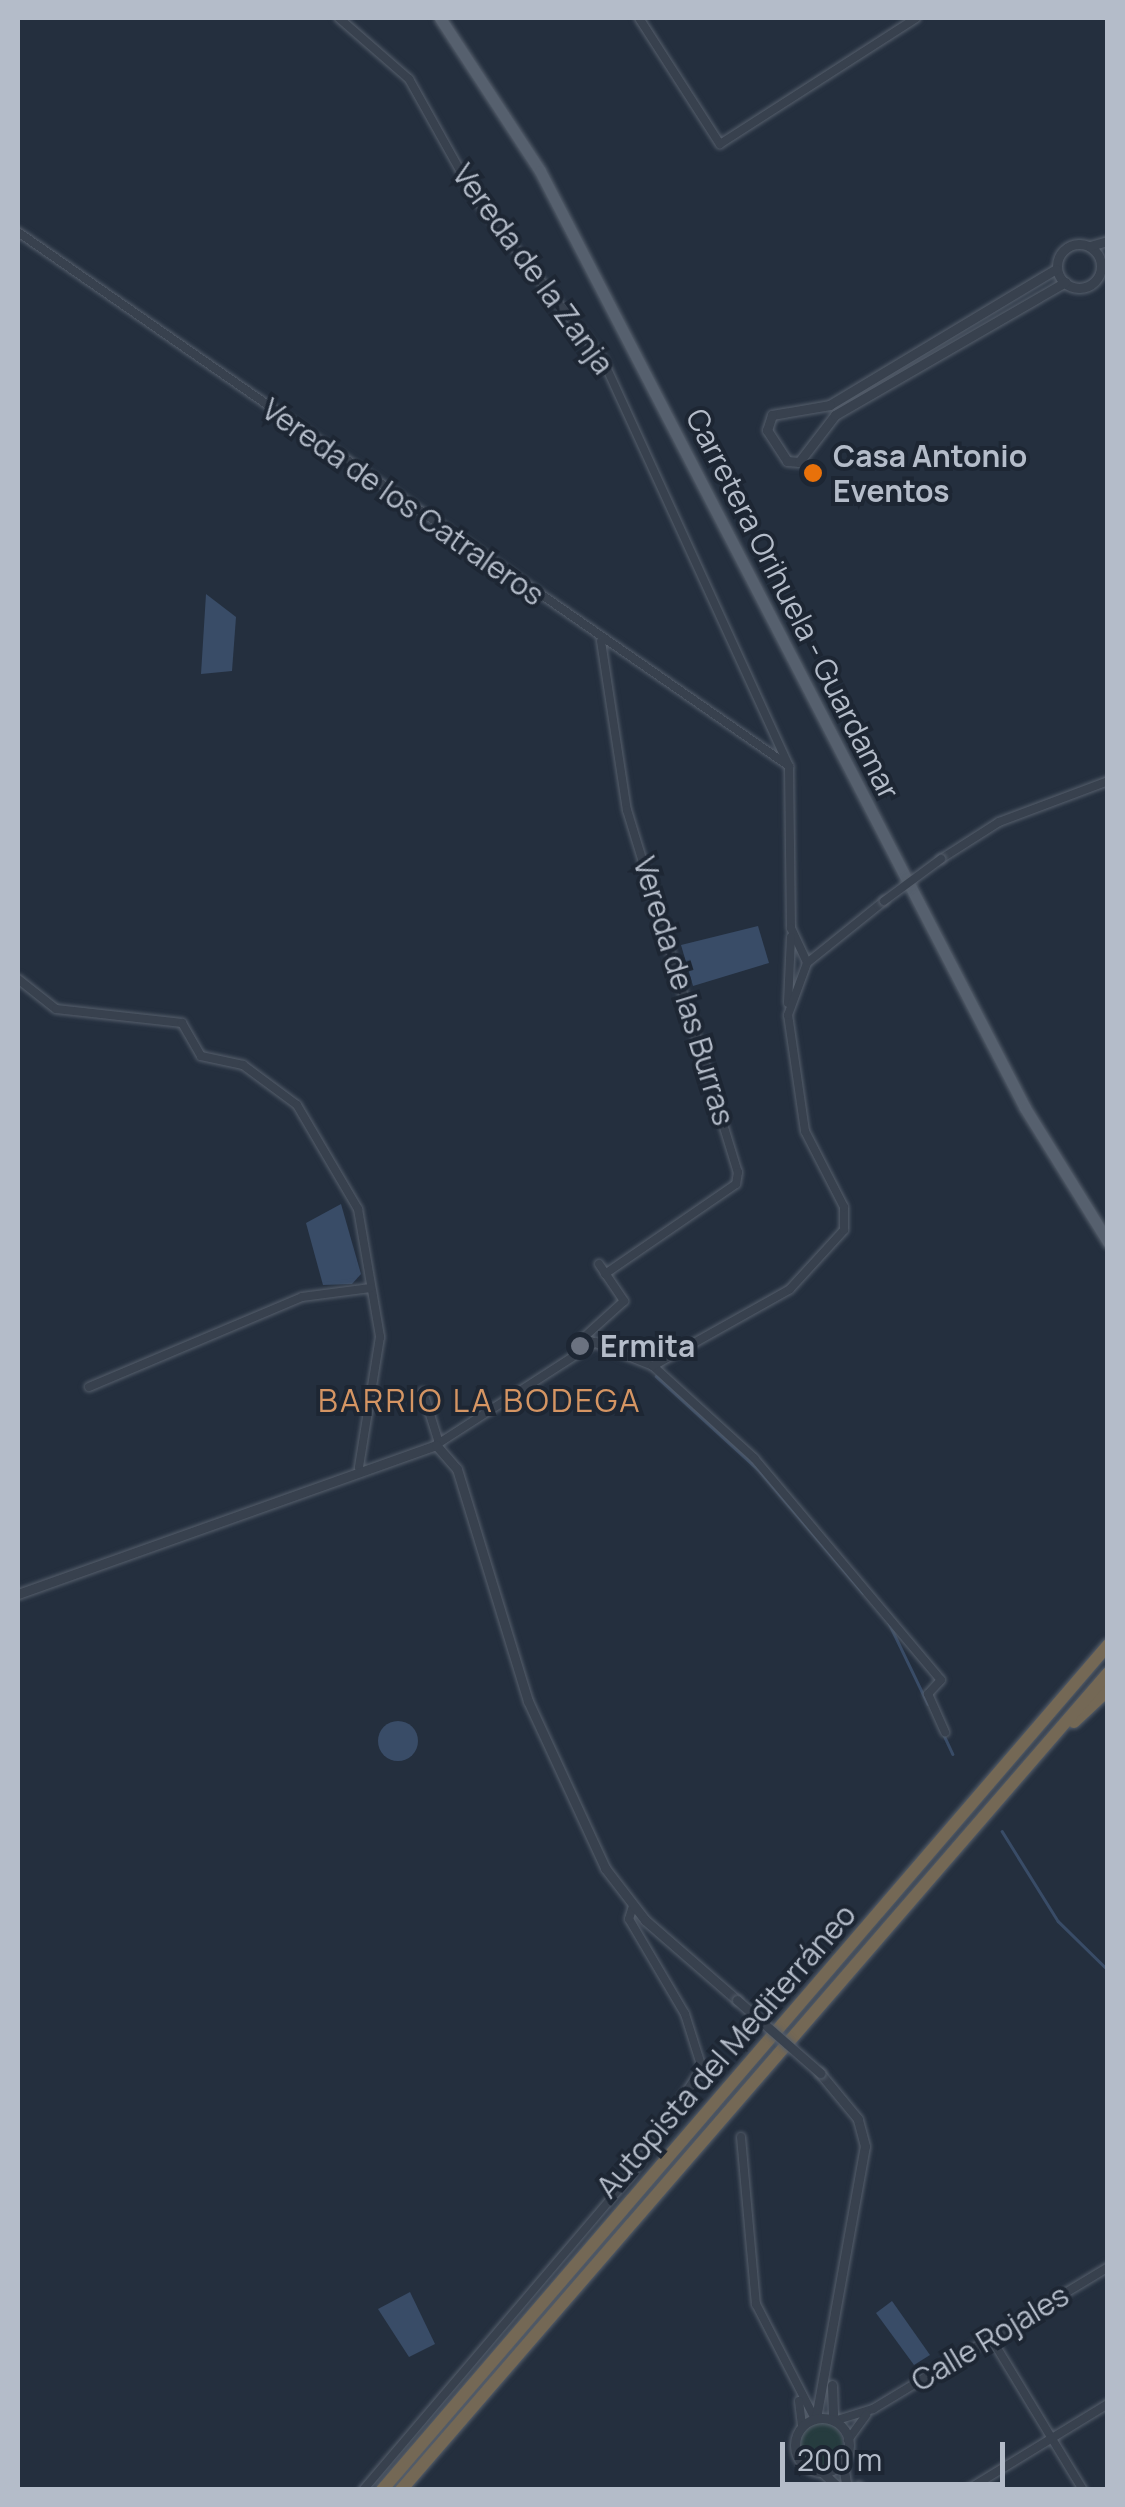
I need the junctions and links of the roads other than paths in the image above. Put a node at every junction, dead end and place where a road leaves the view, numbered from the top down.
1 (339, 18) edge
2 (440, 18) edge
3 (639, 18) edge
4 (916, 18) edge
5 (18, 232) edge
6 (1108, 242) edge
7 (1090, 246) junction
8 (1104, 260) edge
9 (1056, 269) junction
10 (1065, 282) junction
11 (601, 641) junction
12 (789, 766) junction
13 (1108, 781) edge
14 (791, 928) junction
15 (807, 964) junction
16 (18, 979) edge
17 (788, 1015) junction
18 (1108, 1240) edge
19 (599, 1264) dead end
20 (605, 1274) junction
21 (370, 1288) junction
22 (596, 1342) junction
23 (652, 1366) junction
24 (89, 1387) dead end
25 (422, 1392) dead end
26 (437, 1444) junction
27 (360, 1467) junction
28 (18, 1594) edge
29 (1108, 1645) edge
30 (1108, 1672) edge
31 (1108, 1690) edge
32 (945, 1732) dead end
33 (910, 1900) junction
34 (633, 1906) junction
35 (741, 2137) dead end
36 (1108, 2267) edge
37 (835, 2327) junction
38 (991, 2338) junction
39 (796, 2392) junction
40 (1108, 2404) edge
41 (873, 2410) junction
42 (816, 2418) junction
43 (834, 2420) junction
44 (802, 2426) junction
45 (1052, 2438) junction
46 (848, 2440) junction
47 (843, 2461) junction
48 (822, 2472) junction
49 (363, 2490) edge
50 (382, 2490) edge
51 (401, 2490) edge
52 (844, 2490) edge
53 (967, 2490) edge
54 (1083, 2490) edge

1 - 12 street, Vereda de la Zanja
2 - 18 main road, Carretera Orihuela - Guardamar
3 - 4 street
5 - 11 street, Vereda de los Catraleros
6 - 7 street
7 - 8 street
7 - 9 street
8 - 10 street
9 - 10 street
9 - 10 street
11 - 12 street, Vereda de los Catraleros
11 - 20 street, Vereda de las Burras
12 - 14 street
13 - 15 street, bridge
14 - 15 street
14 - 17 street
15 - 17 street
16 - 21 street
17 - 23 street
19 - 20 street
20 - 22 street
21 - 24 street
21 - 27 street
22 - 23 street
22 - 26 street
23 - 32 street
25 - 26 street
26 - 27 street
26 - 34 street
27 - 28 street
29 - 50 highway, Autopista del Mediterráneo
30 - 33 highway, Autopista del Mediterráneo
31 - 33 highway
33 - 51 highway, Autopista del Mediterráneo
34 - 37 street, bridge
34 - 49 street
35 - 39 street
36 - 38 street, Calle Rojales
37 - 42 street
37 - 43 street
38 - 41 street, Calle Rojales
38 - 45 street
39 - 42 street
39 - 44 street
40 - 45 street
41 - 43 street, Calle Rojales
41 - 46 street, Calle Rojales
42 - 43 street
42 - 44 street
43 - 46 street
44 - 48 street
45 - 53 street
45 - 54 street
46 - 47 street
47 - 48 street
47 - 52 street
48 - 52 street

